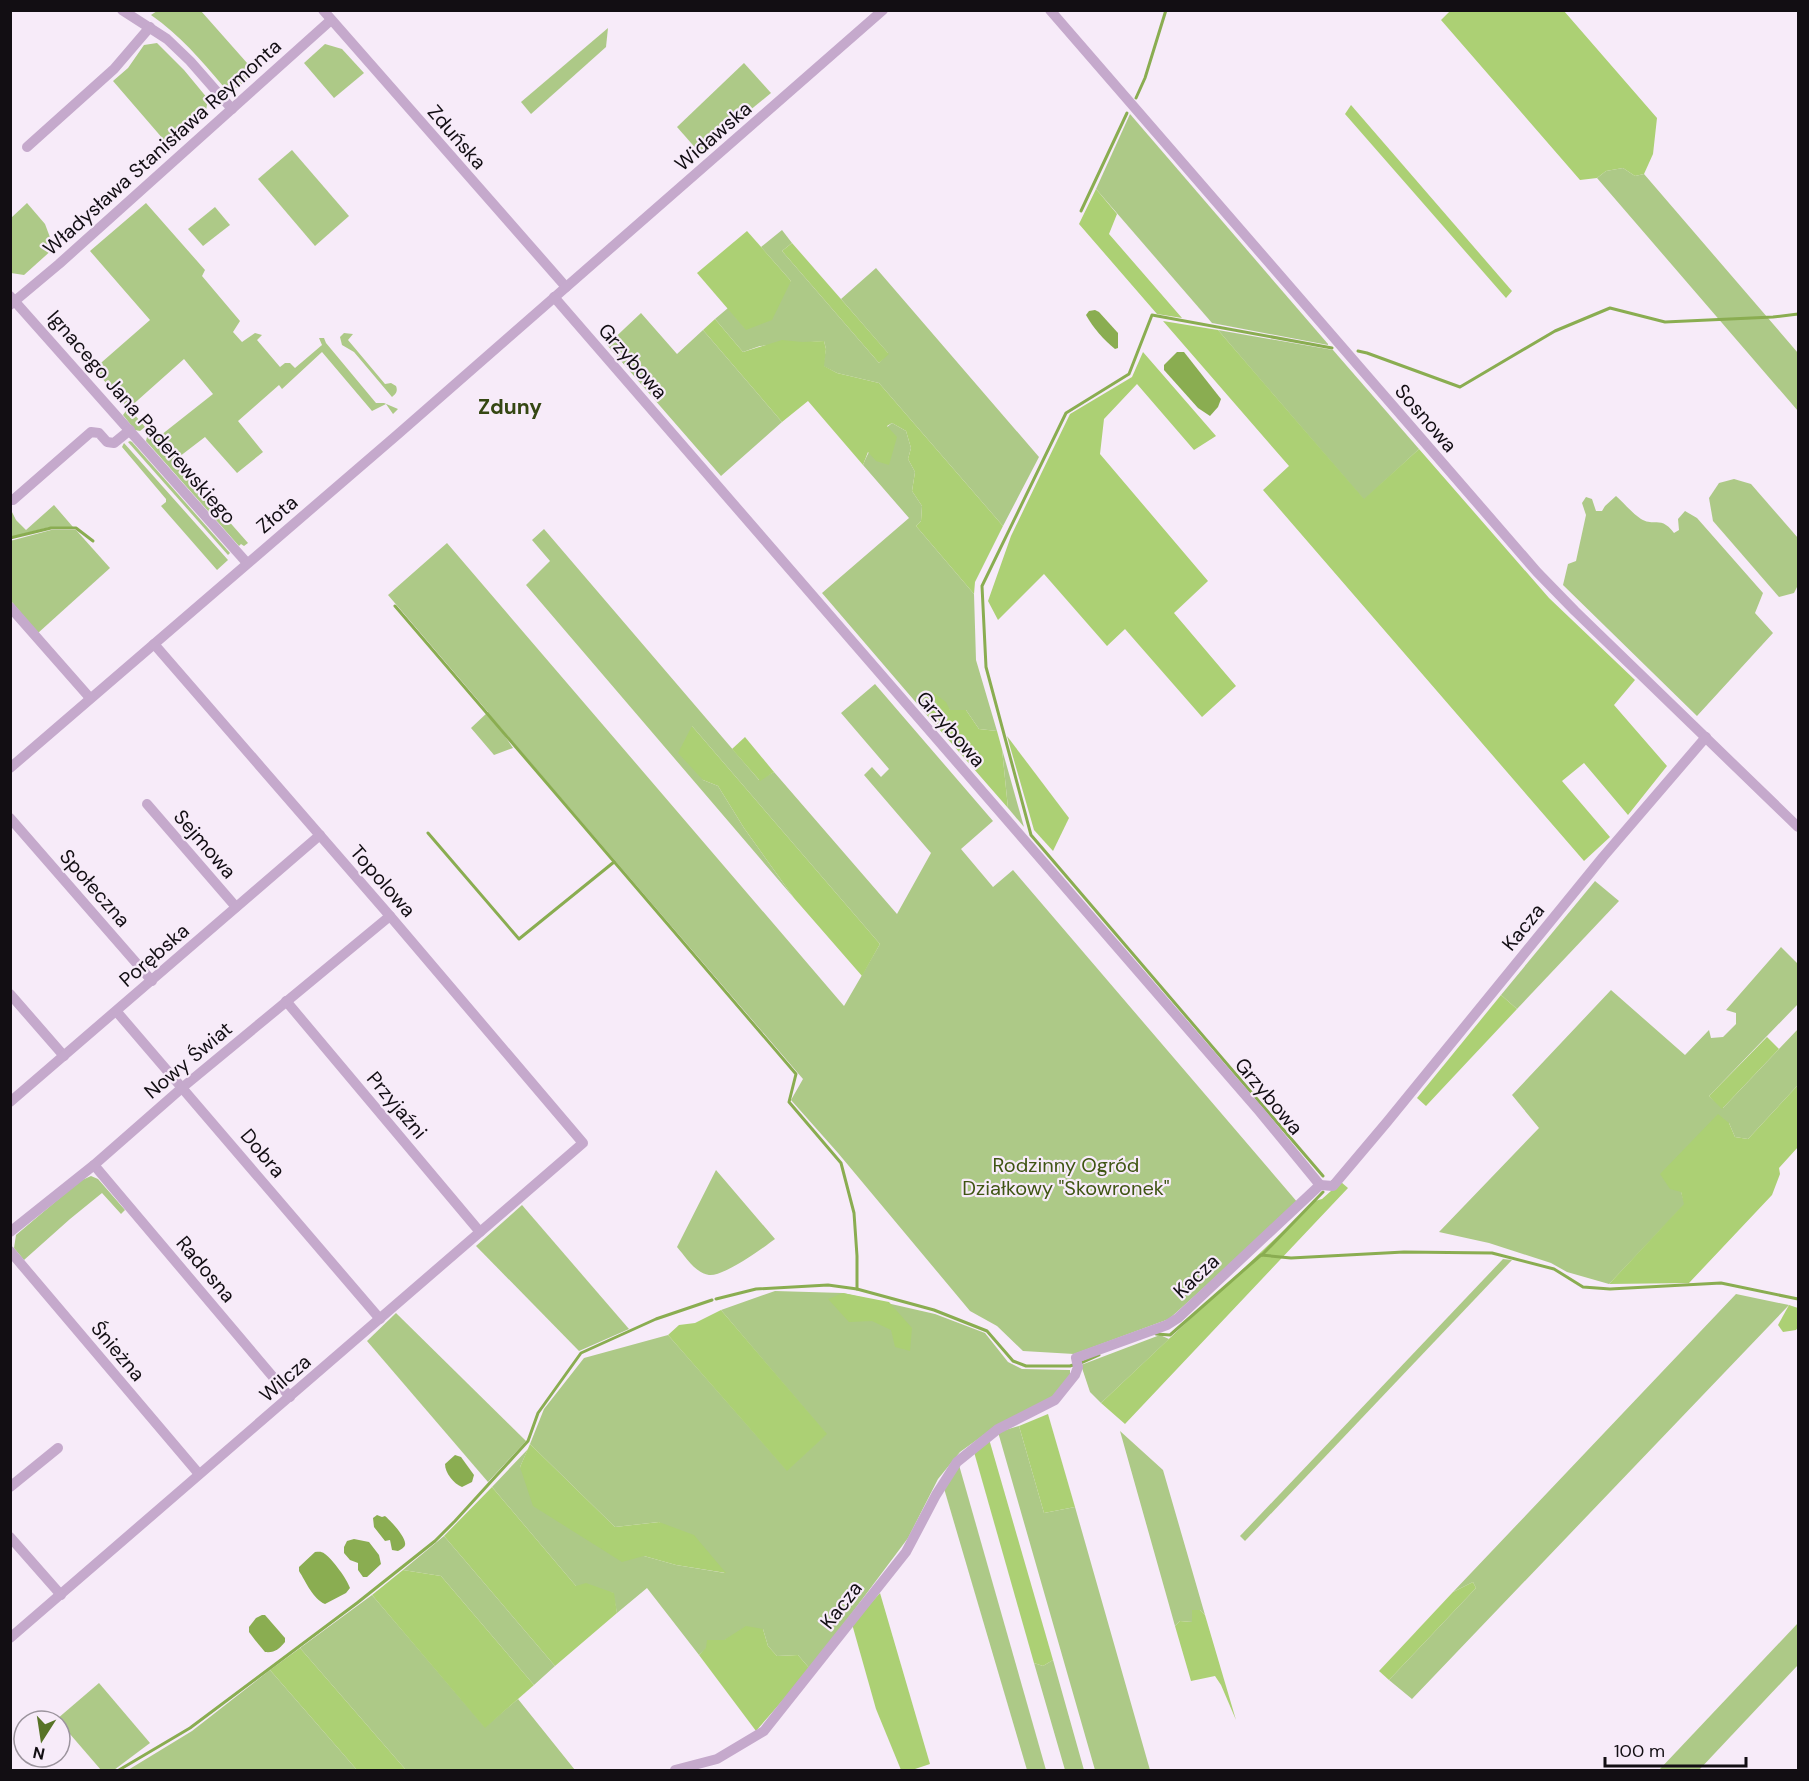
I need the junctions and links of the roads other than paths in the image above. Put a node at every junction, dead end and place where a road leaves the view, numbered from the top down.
1 (122, 10) edge
2 (323, 10) edge
3 (883, 10) edge
4 (1050, 10) edge
5 (331, 20) junction
6 (150, 27) junction
7 (232, 109) junction
8 (27, 147) dead end
9 (566, 287) junction
10 (554, 297) junction
11 (12, 301) edge
12 (130, 430) junction
13 (10, 500) edge
14 (247, 563) junction
15 (10, 607) edge
16 (154, 644) junction
17 (90, 698) junction
18 (1706, 737) junction
19 (10, 768) edge
20 (147, 804) dead end
21 (10, 818) edge
22 (1798, 826) edge
23 (320, 835) junction
24 (236, 907) junction
25 (390, 916) junction
26 (152, 981) junction
27 (10, 994) edge
28 (286, 1001) junction
29 (117, 1012) junction
30 (64, 1056) junction
31 (183, 1087) junction
32 (10, 1102) edge
33 (583, 1143) joint
34 (94, 1165) junction
35 (1320, 1185) junction
36 (10, 1232) edge
37 (480, 1232) junction
38 (10, 1251) edge
39 (380, 1319) junction
40 (290, 1397) junction
41 (58, 1448) dead end
42 (199, 1474) junction
43 (10, 1487) edge
44 (10, 1537) edge
45 (62, 1595) junction
46 (10, 1638) edge
47 (675, 1770) edge

1 - 6 street
2 - 5 street, Zduńska
3 - 9 street, Widawska
4 - 18 street, Sosnowa
5 - 7 street, Władysława Stanisława Reymonta
5 - 9 street, Zduńska
6 - 7 street
6 - 8 street
7 - 11 street, Władysława Stanisława Reymonta
9 - 10 street, Złota
10 - 14 street, Złota
10 - 35 street, Grzybowa
11 - 12 street, Ignacego Jana Paderewskiego
12 - 13 street
12 - 14 street, Ignacego Jana Paderewskiego
14 - 16 street, Złota
15 - 17 street
16 - 17 street, Złota
16 - 23 street, Topolowa
17 - 19 street, Złota
18 - 22 street, Sosnowa
18 - 35 street, Kacza
20 - 24 street, Sejmowa
21 - 26 street, Społeczna
23 - 24 street, Porębska
23 - 25 street, Topolowa
24 - 26 street, Porębska
25 - 28 street, Nowy Świat
25 - 33 street, Topolowa
26 - 29 street, Porębska
27 - 30 street
28 - 31 street, Nowy Świat
28 - 37 street, Przyjaźni
29 - 30 street, Porębska
29 - 31 street, Dobra
30 - 32 street, Porębska
31 - 34 street, Nowy Świat
31 - 39 street, Dobra
33 - 37 street, Wilcza
34 - 36 street, Nowy Świat
34 - 40 street, Radosna
35 - 47 street, Kacza
37 - 39 street, Wilcza
38 - 42 street, Śnieżna
39 - 40 street, Wilcza
40 - 42 street, Wilcza
41 - 43 street
42 - 45 street, Wilcza
44 - 45 street
45 - 46 street, Wilcza

